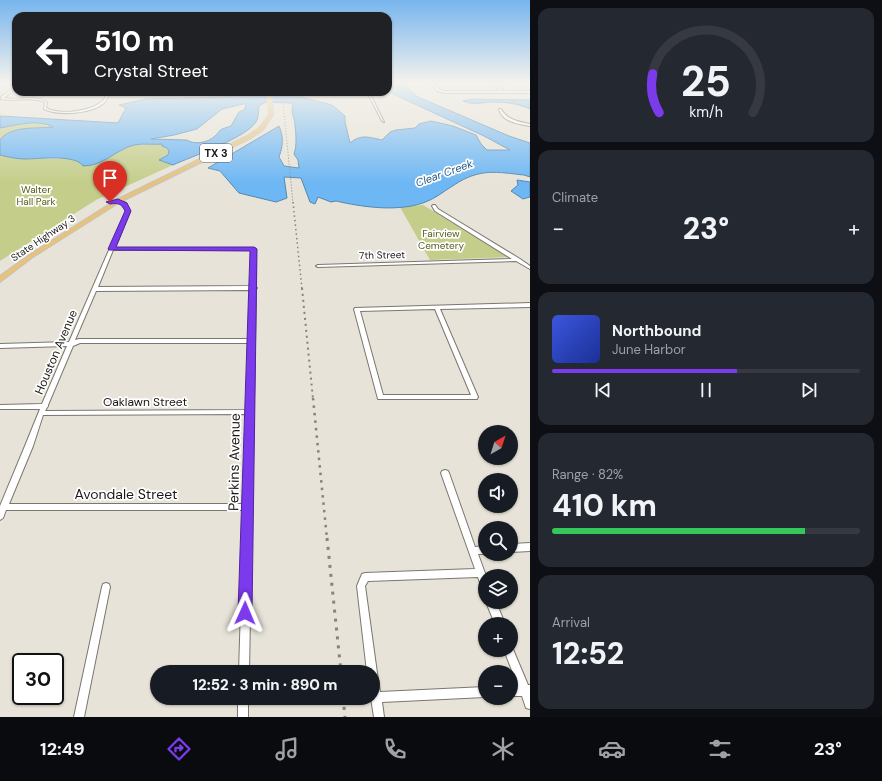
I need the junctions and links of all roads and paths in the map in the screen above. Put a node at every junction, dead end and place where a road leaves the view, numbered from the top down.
1 (271, 115) edge
2 (380, 115) edge
3 (504, 115) edge
4 (383, 121) dead end
5 (530, 125) edge
6 (118, 201) junction
7 (434, 206) dead end
8 (112, 249) junction
9 (518, 260) junction
10 (318, 266) dead end
11 (530, 268) edge
12 (0, 273) edge
13 (0, 280) edge
14 (254, 288) junction
15 (95, 289) junction
16 (530, 305) edge
17 (437, 307) junction
18 (252, 341) junction
19 (72, 344) junction
20 (0, 346) edge
21 (45, 406) junction
22 (0, 407) edge
23 (250, 412) junction
24 (41, 413) junction
25 (445, 473) dead end
26 (4, 506) junction
27 (247, 507) junction
28 (0, 516) edge
29 (530, 547) edge
30 (518, 548) edge
31 (472, 551) junction
32 (478, 551) edge
33 (479, 569) edge
34 (478, 573) edge
35 (106, 587) dead end
36 (513, 657) edge
37 (244, 665) edge
38 (371, 665) edge
39 (527, 690) edge
40 (478, 692) edge
41 (380, 697) edge
42 (530, 704) edge
43 (243, 705) edge
44 (377, 705) edge
45 (79, 717) edge
46 (243, 717) edge
47 (379, 717) edge

1 - 6 main road, State Highway 3 / TX 3
2 - 4 street
3 - 5 street
6 - 8 street, Houston Avenue
6 - 12 main road, State Highway 3 / TX 3
6 - 13 main road, State Highway 3 / TX 3
7 - 9 street
8 - 14 street, Perkins Avenue
8 - 15 street, Houston Avenue
9 - 10 street, 7th Street
9 - 11 street
14 - 15 street
14 - 18 street, Perkins Avenue
15 - 19 street, Houston Avenue
16 - 17 street
17 - 17 street
18 - 19 street
18 - 23 street, Perkins Avenue
19 - 20 street
19 - 21 street, Houston Avenue
21 - 22 street
21 - 24 street, Houston Avenue
23 - 24 street, Oaklawn Street
23 - 27 street, Perkins Avenue
24 - 26 street, Houston Avenue
25 - 31 street
26 - 27 street, Avondale Street
26 - 28 street, Houston Avenue
27 - 37 street, Perkins Avenue
29 - 30 street
31 - 32 street
31 - 33 street
34 - 38 street
35 - 45 street
36 - 39 street
39 - 42 street
40 - 41 street
43 - 46 street
44 - 47 street

